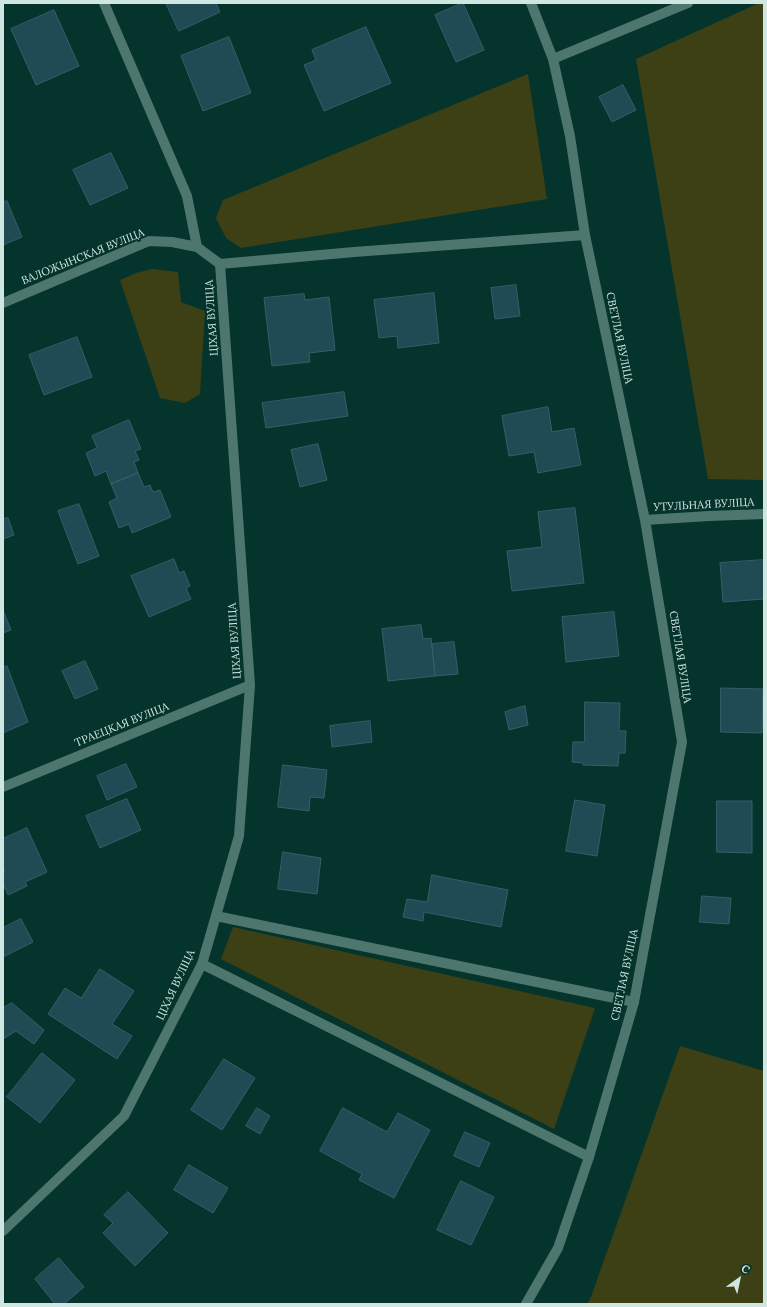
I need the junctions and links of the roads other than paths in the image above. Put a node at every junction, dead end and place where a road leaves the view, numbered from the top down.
1 (104, 3) edge
2 (531, 3) edge
3 (688, 3) edge
4 (554, 59) junction
5 (585, 235) junction
6 (196, 247) junction
7 (220, 264) junction
8 (3, 303) edge
9 (764, 514) edge
10 (645, 520) junction
11 (250, 685) junction
12 (3, 788) edge
13 (216, 916) junction
14 (202, 964) junction
15 (634, 1002) junction
16 (589, 1157) junction
17 (3, 1231) edge
18 (526, 1304) edge

1 - 6 street
2 - 4 street, СВЕТЛАЯ ВУЛІЦА
3 - 4 street
4 - 5 street, СВЕТЛАЯ ВУЛІЦА
5 - 7 street
5 - 10 street, СВЕТЛАЯ ВУЛІЦА
6 - 7 street, ЦІХАЯ ВУЛІЦА
6 - 8 street, ВАЛОЖЫНСКАЯ ВУЛІЦА
7 - 11 street, ЦІХАЯ ВУЛІЦА
9 - 10 street, УТУЛЬНАЯ ВУЛІЦА
10 - 15 street, СВЕТЛАЯ ВУЛІЦА
11 - 12 street, ТРАЕЦКАЯ ВУЛІЦА
11 - 13 street, ЦІХАЯ ВУЛІЦА
13 - 14 street, ЦІХАЯ ВУЛІЦА
13 - 15 street
14 - 16 street
14 - 17 street, ЦІХАЯ ВУЛІЦА
15 - 16 street, СВЕТЛАЯ ВУЛІЦА
16 - 18 street, СВЕТЛАЯ ВУЛІЦА

